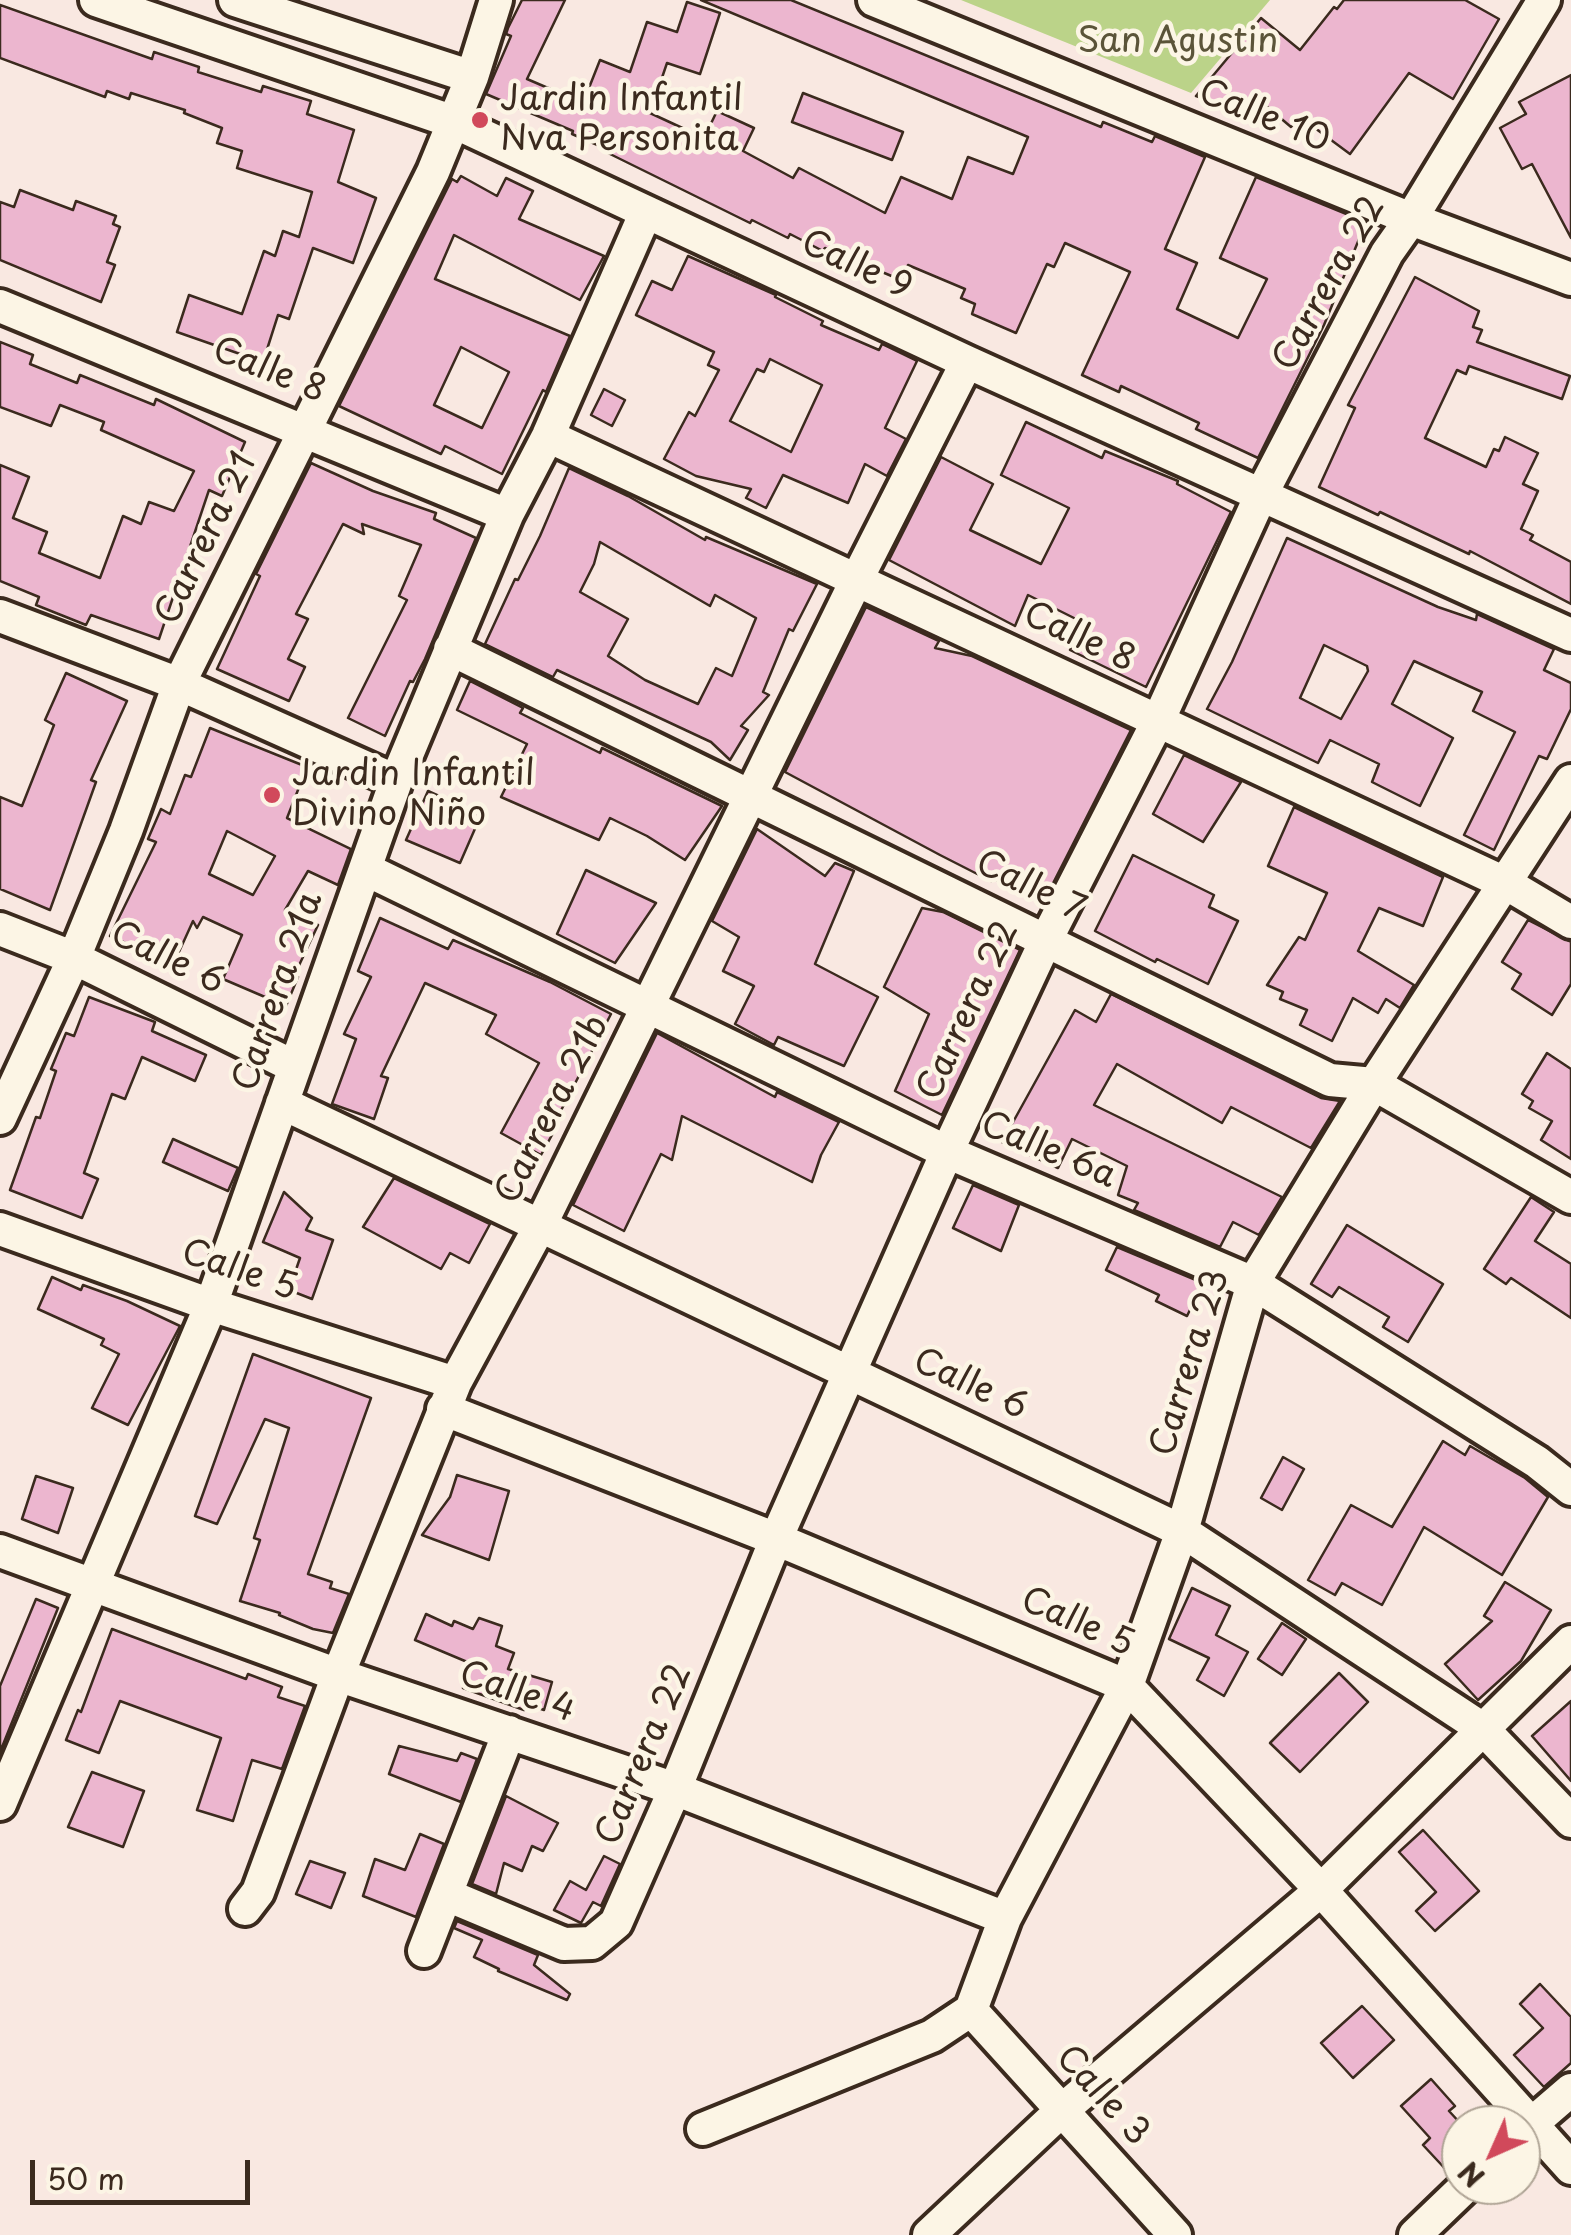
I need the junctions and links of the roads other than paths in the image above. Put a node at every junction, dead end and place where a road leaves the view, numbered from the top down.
1 (96, 0) edge
2 (235, 0) edge
3 (496, 0) edge
4 (874, 0) edge
5 (1532, 4) edge
6 (472, 77) junction
7 (454, 122) junction
8 (646, 212) junction
9 (1412, 219) junction
10 (1571, 280) edge
11 (0, 306) edge
12 (967, 362) junction
13 (306, 429) junction
14 (548, 436) junction
15 (1261, 495) junction
16 (507, 515) junction
17 (856, 579) junction
18 (0, 616) edge
19 (1571, 635) edge
20 (450, 649) junction
21 (179, 684) junction
22 (1159, 719) junction
23 (396, 781) junction
24 (1571, 781) edge
25 (751, 800) junction
26 (365, 869) junction
27 (1507, 884) junction
28 (1571, 922) edge
29 (0, 929) edge
30 (1047, 938) junction
31 (74, 958) junction
32 (649, 1008) junction
33 (295, 1067) junction
34 (1374, 1084) junction
35 (282, 1103) junction
36 (0, 1118) edge
37 (947, 1152) junction
38 (1571, 1197) edge
39 (540, 1226) junction
40 (0, 1229) edge
41 (1252, 1283) junction
42 (211, 1305) junction
43 (850, 1372) junction
44 (449, 1396) junction
45 (1571, 1489) edge
46 (1182, 1531) junction
47 (776, 1539) junction
48 (0, 1551) edge
49 (91, 1586) junction
50 (1571, 1642) edge
51 (338, 1674) junction
52 (1127, 1686) junction
53 (1483, 1729) junction
54 (508, 1732) junction
55 (676, 1789) junction
56 (0, 1804) edge
57 (1571, 1821) edge
58 (1321, 1890) junction
59 (447, 1895) junction
60 (245, 1909) dead end
61 (1005, 1918) junction
62 (424, 1951) dead end
63 (971, 2010) junction
64 (1571, 2090) edge
65 (1505, 2105) edge
66 (1060, 2112) junction
67 (1541, 2116) edge
68 (703, 2128) dead end
69 (1541, 2142) edge
70 (1571, 2168) edge
71 (1446, 2205) edge
72 (928, 2235) edge
73 (1175, 2235) edge
74 (1415, 2235) edge

1 - 7 street, Calle 9
2 - 6 street
3 - 6 street, Carrera 21
4 - 9 street, Calle 10
5 - 9 street, Carrera 22
6 - 7 street, Carrera 21
7 - 8 street, Calle 9
7 - 13 street, Carrera 21
8 - 12 street, Calle 9
8 - 14 street, Carrera 21a
9 - 10 street, Calle 10
9 - 15 street, Carrera 22
11 - 13 street, Calle 8
12 - 15 street, Calle 9
12 - 17 street, Carrera 21b
13 - 16 street, Calle 8
13 - 21 street, Carrera 21
14 - 16 street, Carrera 21a
14 - 17 street, Calle 8
15 - 19 street, Calle 9
15 - 22 street, Carrera 22
16 - 20 street, Carrera 21a
17 - 22 street, Calle 8
17 - 25 street, Carrera 21b
18 - 21 street
20 - 23 street, Carrera 21a
20 - 25 street, Calle 7
21 - 23 street
21 - 31 street, Carrera 21
22 - 27 street, Calle 8
22 - 30 street, Carrera 22
23 - 26 street, Carrera 21a
24 - 27 street, Carrera 23
25 - 30 street, Calle 7
25 - 32 street, Carrera 21b
26 - 32 street, Calle 6a
26 - 33 street, Carrera 21a
27 - 28 street, Calle 8
27 - 34 street, Carrera 23
29 - 31 street, Calle 6
30 - 34 street, Calle 7
30 - 37 street, Carrera 22
31 - 33 street, Calle 6
31 - 36 street, Carrera 21
32 - 37 street, Calle 6a
32 - 39 street, Carrera 21b
33 - 35 street, Carrera 21a
34 - 38 street, Calle 7
34 - 41 street, Carrera 23
35 - 39 street, Calle 6
35 - 42 street, Carrera 21a
37 - 41 street, Calle 6a
37 - 43 street, Carrera 22
39 - 43 street, Calle 6
39 - 44 street, Carrera 21b
40 - 42 street, Calle 5
41 - 45 street, Calle 6a
41 - 46 street, Carrera 23
42 - 44 street, Calle 5
42 - 49 street, Carrera 21a
43 - 46 street, Calle 6
43 - 47 street, Carrera 22
44 - 47 street, Calle 5
44 - 51 street, Carrera 21b
46 - 52 street, Carrera 23
46 - 53 street, Calle 6
47 - 52 street, Calle 5
47 - 55 street, Carrera 22
48 - 49 street, Calle 4
49 - 51 street, Calle 4
49 - 56 street, Carrera 21a
50 - 53 street
51 - 54 street, Calle 4
51 - 60 street, Carrera 21b
52 - 58 street, Calle 5
52 - 61 street, Carrera 23
53 - 57 street, Calle 6
53 - 58 street
54 - 55 street, Calle 4
54 - 59 street
55 - 59 street, Carrera 22
55 - 61 street, Calle 4
58 - 65 street, Calle 5
58 - 66 street
59 - 62 street
61 - 63 street, Carrera 23
63 - 66 street, Calle 3
63 - 68 street
64 - 67 street
66 - 72 street
66 - 73 street, Calle 3
69 - 70 street, Calle 5
71 - 74 street

